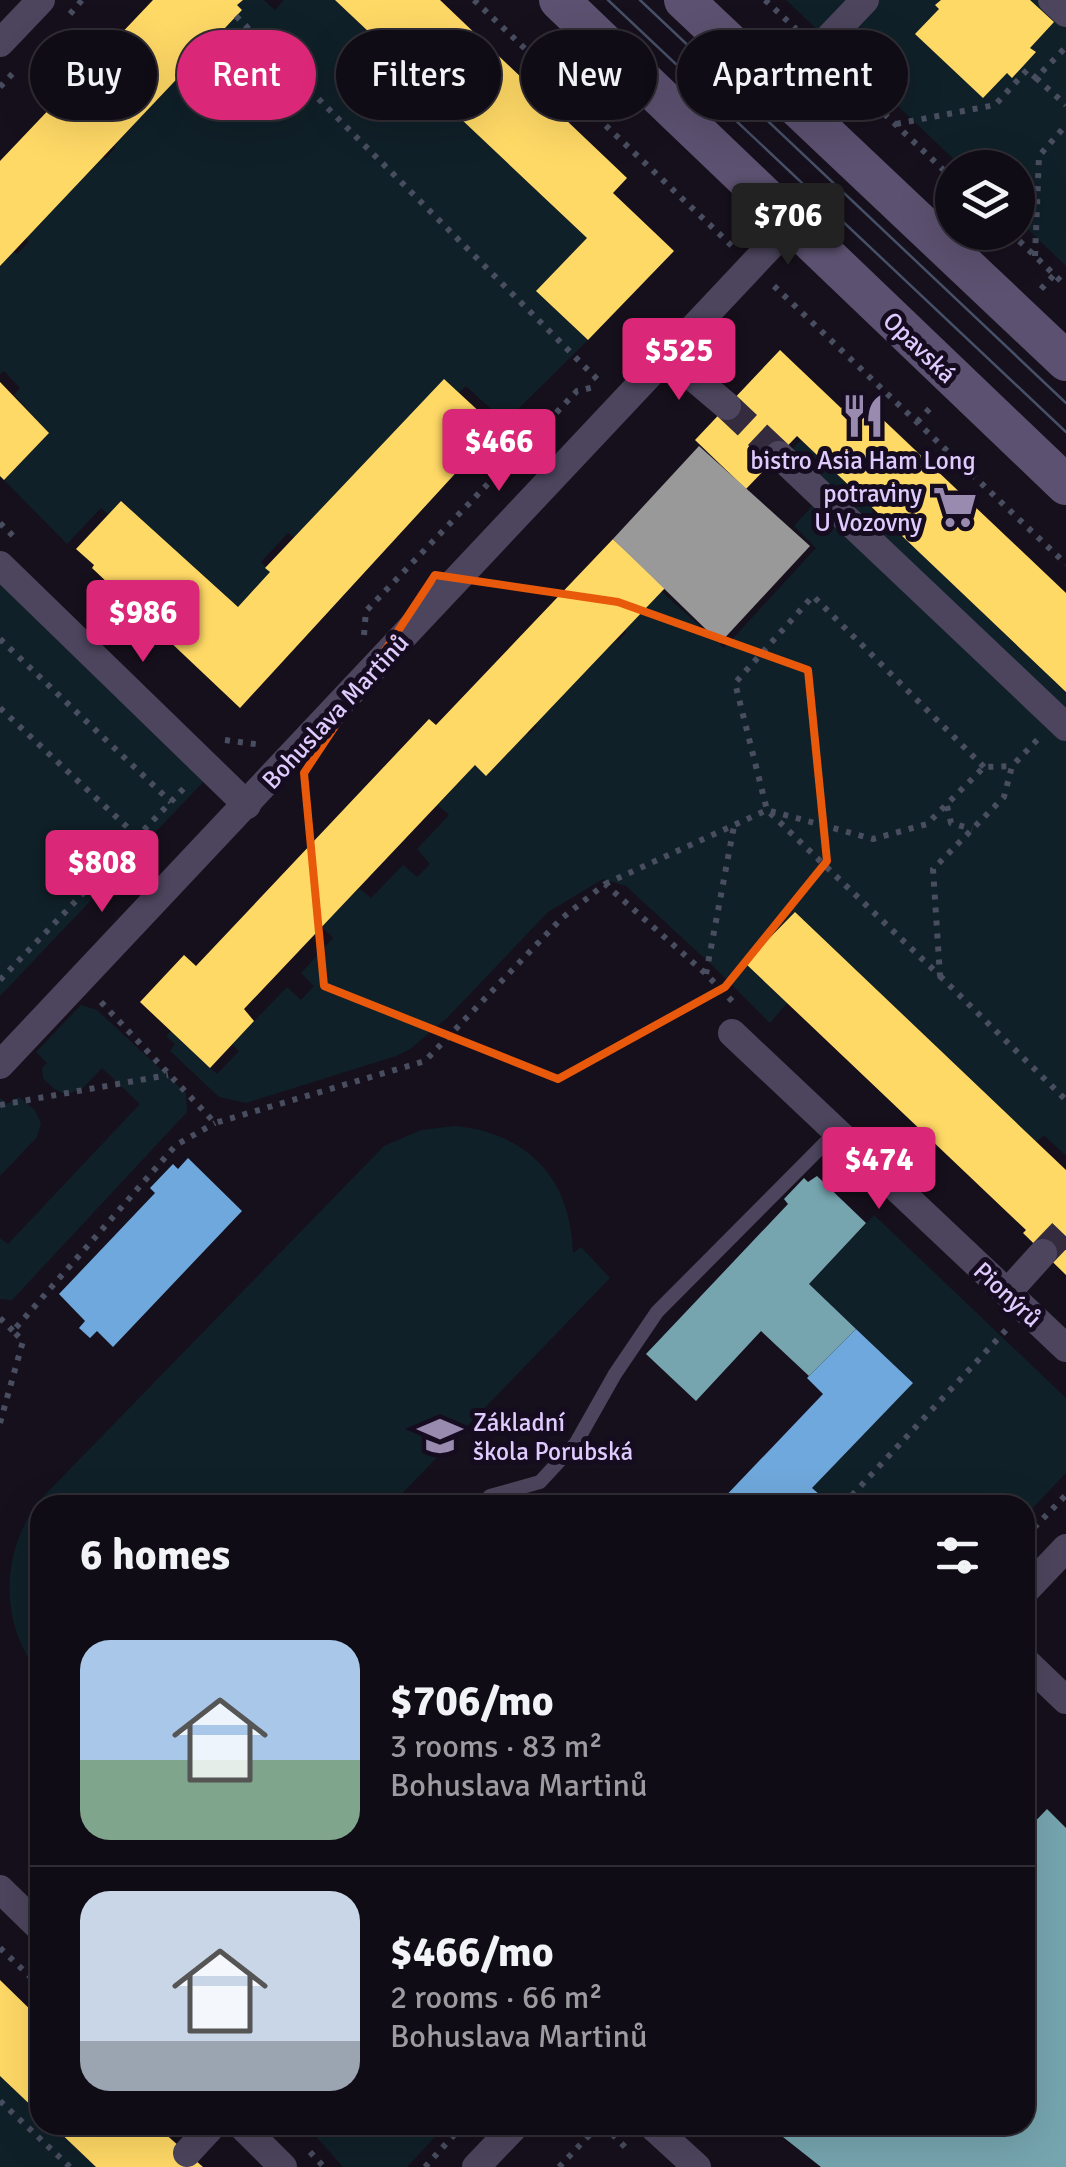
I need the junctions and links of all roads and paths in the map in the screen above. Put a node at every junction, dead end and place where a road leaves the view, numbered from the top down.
1 (41, 0) edge
2 (474, 0) edge
3 (559, 0) edge
4 (684, 0) edge
5 (765, 0) edge
6 (865, 0) edge
7 (1052, 0) edge
8 (1066, 13) edge
9 (236, 16) dead end
10 (716, 30) edge
11 (797, 30) edge
12 (837, 30) edge
13 (0, 42) edge
14 (1066, 46) edge
15 (1036, 78) junction
16 (1066, 105) edge
17 (811, 120) edge
18 (892, 120) edge
19 (896, 124) junction
20 (1066, 125) edge
21 (935, 162) edge
22 (792, 223) junction
23 (1029, 250) edge
24 (1035, 256) junction
25 (752, 264) junction
26 (1054, 275) junction
27 (1066, 286) edge
28 (1017, 316) junction
29 (668, 356) junction
30 (1066, 361) edge
31 (956, 381) junction
32 (615, 391) junction
33 (727, 406) tunnel mouth
34 (917, 422) junction
35 (779, 455) tunnel mouth
36 (1066, 486) edge
37 (0, 524) edge
38 (26, 548) dead end
39 (1066, 564) edge
40 (0, 565) edge
41 (0, 639) edge
42 (364, 640) dead end
43 (0, 708) edge
44 (1066, 728) edge
45 (214, 729) dead end
46 (228, 742) junction
47 (271, 746) dead end
48 (206, 765) junction
49 (984, 767) junction
50 (171, 802) junction
51 (947, 804) junction
52 (246, 806) junction
53 (767, 810) junction
54 (735, 824) junction
55 (972, 829) junction
56 (138, 836) junction
57 (179, 877) junction
58 (605, 884) junction
59 (706, 974) junction
60 (940, 976) junction
61 (0, 980) edge
62 (96, 998) dead end
63 (733, 1002) dead end
64 (732, 1033) dead end
65 (0, 1065) edge
66 (170, 1074) junction
67 (1066, 1100) edge
68 (0, 1105) edge
69 (215, 1123) junction
70 (836, 1132) junction
71 (1043, 1253) tunnel mouth
72 (1007, 1293) junction
73 (0, 1318) edge
74 (1008, 1328) dead end
75 (13, 1331) junction
76 (1066, 1348) edge
77 (0, 1423) edge
78 (494, 1495) edge
79 (852, 1495) edge
80 (1066, 1495) edge
81 (1035, 1527) edge
82 (1066, 1548) edge
83 (1035, 1581) edge
84 (1035, 1671) edge
85 (1066, 1700) edge
86 (0, 1889) edge
87 (30, 1918) edge
88 (0, 1948) edge
89 (30, 1976) edge
90 (0, 2102) edge
91 (30, 2130) edge
92 (36, 2135) edge
93 (204, 2135) edge
94 (251, 2135) edge
95 (454, 2135) edge
96 (506, 2135) edge
97 (589, 2135) edge
98 (663, 2135) edge
99 (187, 2153) dead end
100 (70, 2167) edge
101 (284, 2167) edge
102 (426, 2167) edge
103 (476, 2167) edge
104 (559, 2167) edge
105 (698, 2167) edge

1 - 13 street
2 - 25 path
3 - 22 main road, Opavská
4 - 10 main road
5 - 11 path
6 - 12 street
7 - 8 street
9 - 32 path
14 - 15 path
15 - 16 path
15 - 19 path
17 - 28 main road
18 - 19 path
19 - 21 path
20 - 24 path
22 - 25 street, Bohuslava Martinů
22 - 31 main road, Opavská
23 - 24 path
24 - 26 path
25 - 29 street, Bohuslava Martinů
25 - 34 path
26 - 27 path
26 - 28 path
28 - 30 main road
29 - 32 street, Bohuslava Martinů
29 - 33 street
31 - 34 path
31 - 36 main road, Opavská
32 - 42 path
32 - 52 street, Bohuslava Martinů
34 - 39 path
35 - 44 street
37 - 38 path
40 - 48 street
41 - 50 path
43 - 56 path
45 - 46 path
46 - 47 path
46 - 48 path
48 - 50 path
48 - 52 street
49 - 51 path
49 - 53 path
49 - 55 path
50 - 56 path
51 - 53 path
51 - 55 path
52 - 57 street, Bohuslava Martinů
53 - 54 path
53 - 60 path
54 - 58 path
54 - 59 path
55 - 60 path
56 - 57 path
56 - 61 path
57 - 65 street, Bohuslava Martinů
58 - 59 path
58 - 69 path
59 - 63 path
60 - 67 path
62 - 66 path
64 - 70 street, Pionýrů
66 - 68 path
66 - 69 path
69 - 75 path
70 - 72 street, Pionýrů
70 - 78 lane
71 - 72 street
72 - 76 street, Pionýrů
73 - 75 path
74 - 79 path
75 - 77 path
80 - 81 path
82 - 83 street
84 - 85 street
86 - 87 street
88 - 89 path
90 - 91 path
92 - 100 path
93 - 99 street
94 - 101 street
95 - 102 path
96 - 103 street
97 - 104 path
98 - 105 street

